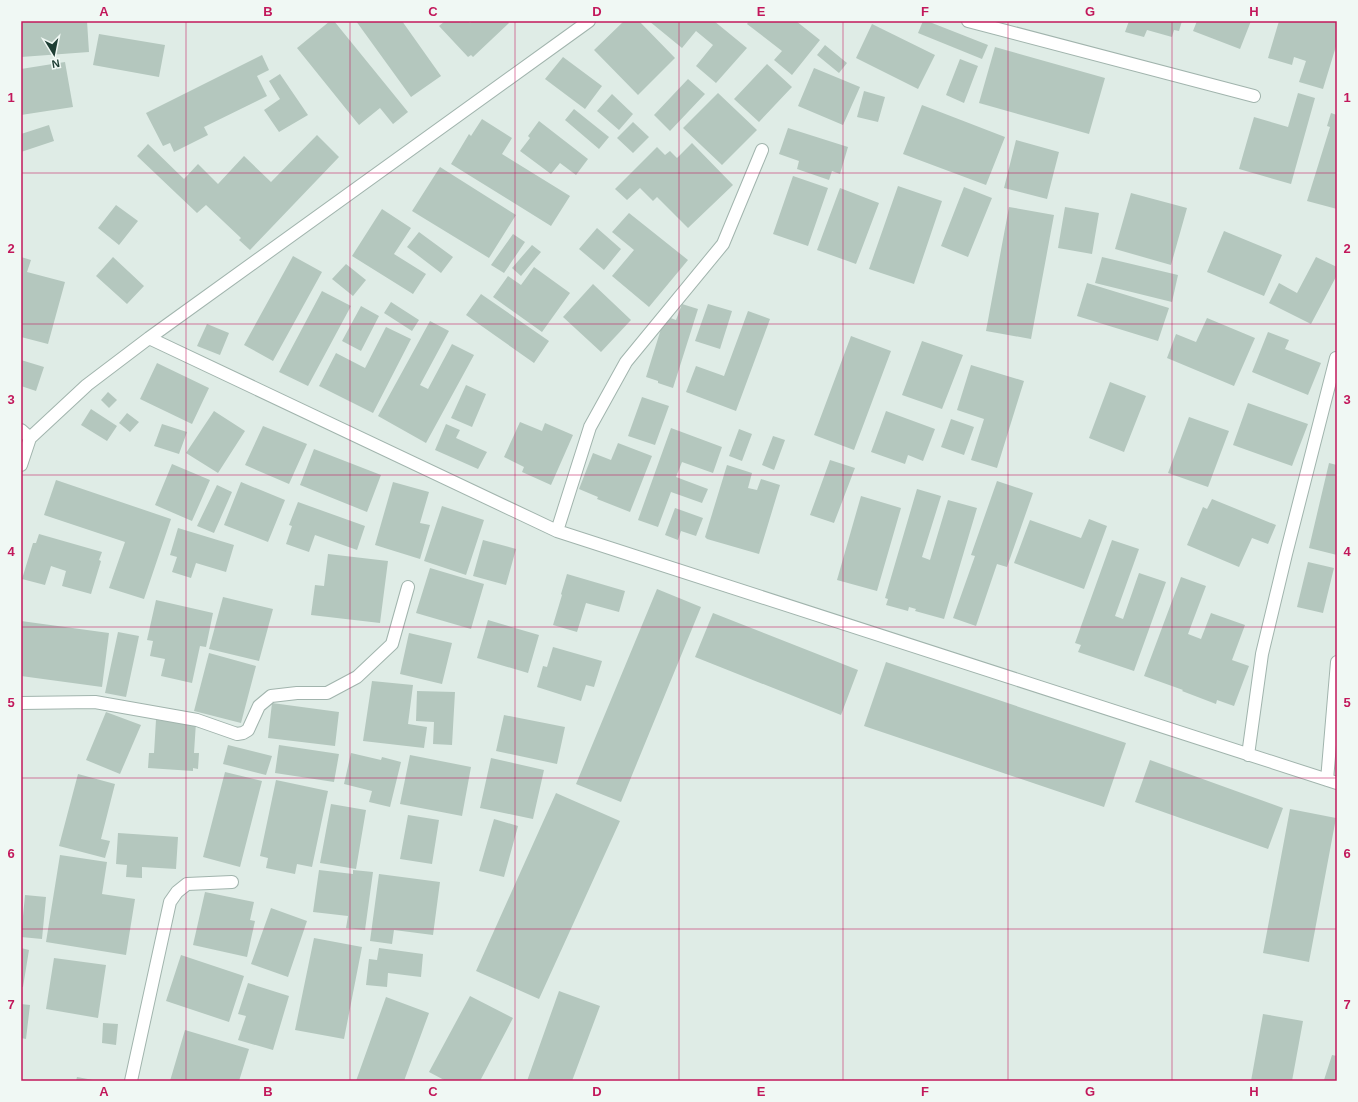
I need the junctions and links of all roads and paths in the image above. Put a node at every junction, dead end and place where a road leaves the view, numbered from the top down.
1 (589, 21) edge
2 (968, 21) edge
3 (1254, 96) dead end
4 (762, 150) dead end
5 (149, 338) junction
6 (1336, 358) edge
7 (25, 434) edge
8 (21, 465) edge
9 (557, 531) junction
10 (408, 588) dead end
11 (1337, 662) edge
12 (21, 703) edge
13 (1248, 755) junction
14 (1332, 782) edge
15 (232, 882) dead end
16 (132, 1081) edge

1 - 5 street
2 - 3 street
4 - 9 street
5 - 7 street
5 - 9 street
6 - 13 street
7 - 8 street
9 - 13 street
10 - 12 street
11 - 14 street
13 - 14 street
15 - 16 street

